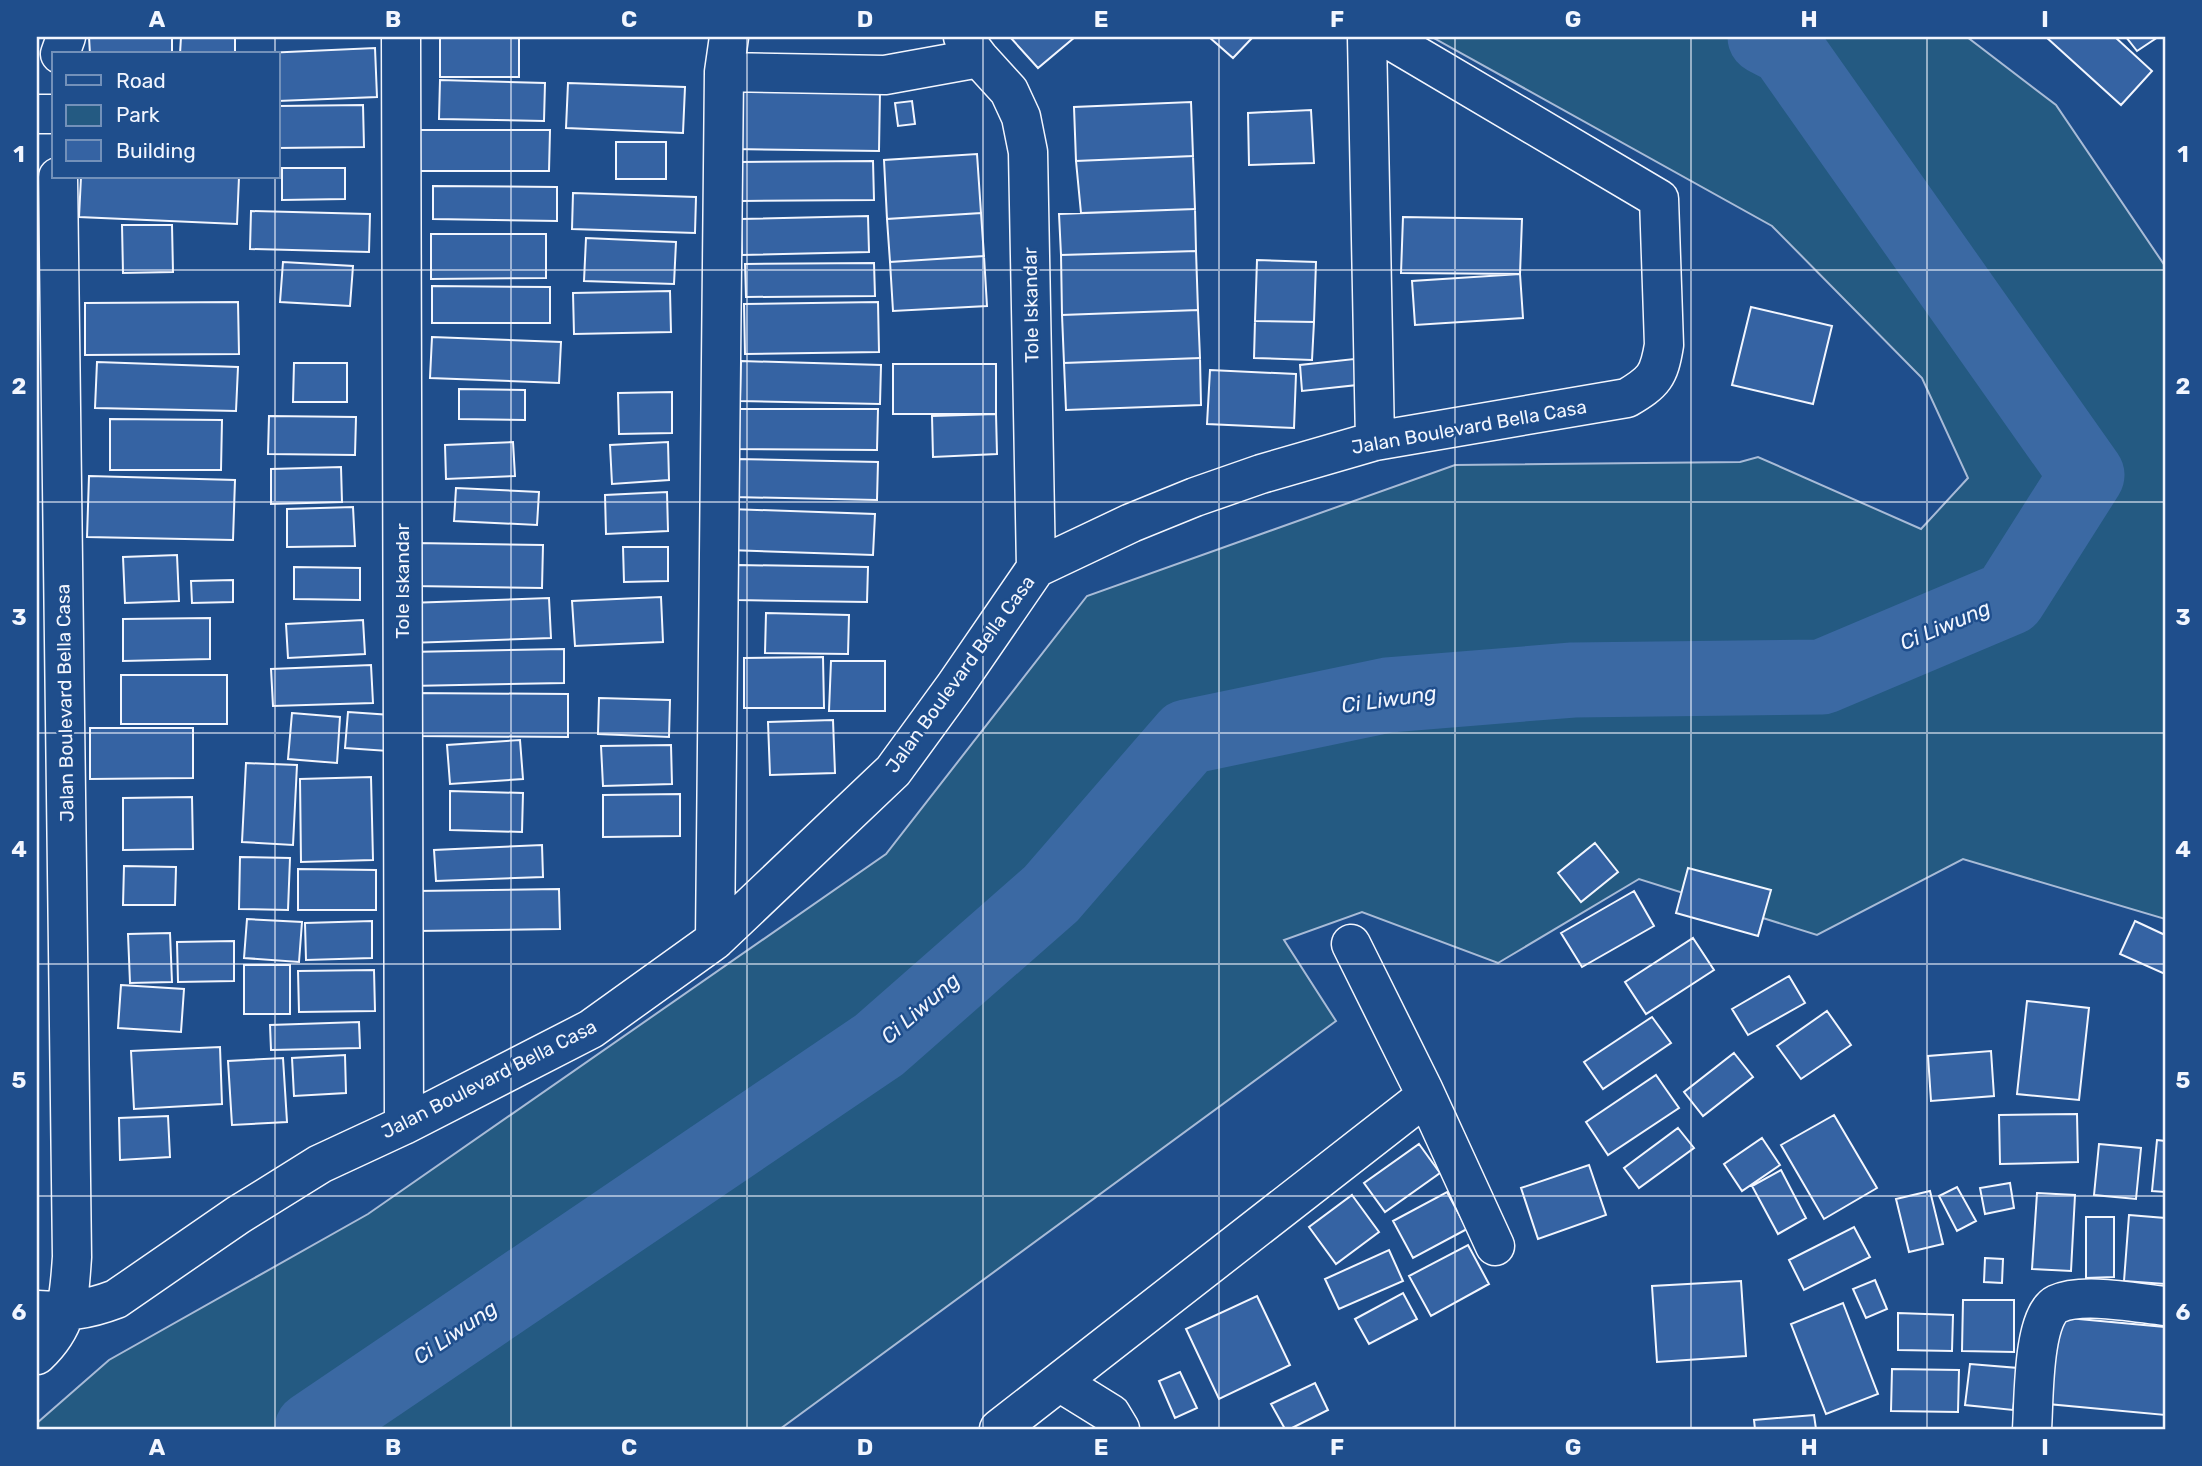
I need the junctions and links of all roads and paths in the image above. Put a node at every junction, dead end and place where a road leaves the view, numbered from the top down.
1 (401, 37) edge
2 (1367, 37) edge
3 (1385, 37) edge
4 (971, 47) edge
5 (727, 54) edge
6 (58, 178) edge
7 (1375, 440) junction
8 (1036, 568) junction
9 (715, 940) junction
10 (1351, 944) dead end
11 (1426, 1096) junction
12 (404, 1125) junction
13 (1495, 1247) dead end
14 (2165, 1306) edge
15 (52, 1311) edge
16 (37, 1355) edge
17 (1060, 1383) junction
18 (999, 1429) edge
19 (1120, 1429) edge
20 (2032, 1429) edge

1 - 12 street, Tole Iskandar
2 - 7 street
3 - 7 street, Jalan Boulevard Bella Casa
4 - 5 street, Tole Iskandar
4 - 8 street, Tole Iskandar
5 - 9 street, Tole Iskandar
6 - 15 street, Jalan Boulevard Bella Casa
7 - 8 street, Jalan Boulevard Bella Casa
8 - 9 street, Jalan Boulevard Bella Casa
9 - 12 street, Jalan Boulevard Bella Casa
10 - 11 street
11 - 13 street
11 - 17 street
12 - 15 street, Jalan Boulevard Bella Casa
14 - 20 street
15 - 16 street, Jalan Boulevard Bella Casa
17 - 18 street
17 - 19 street

